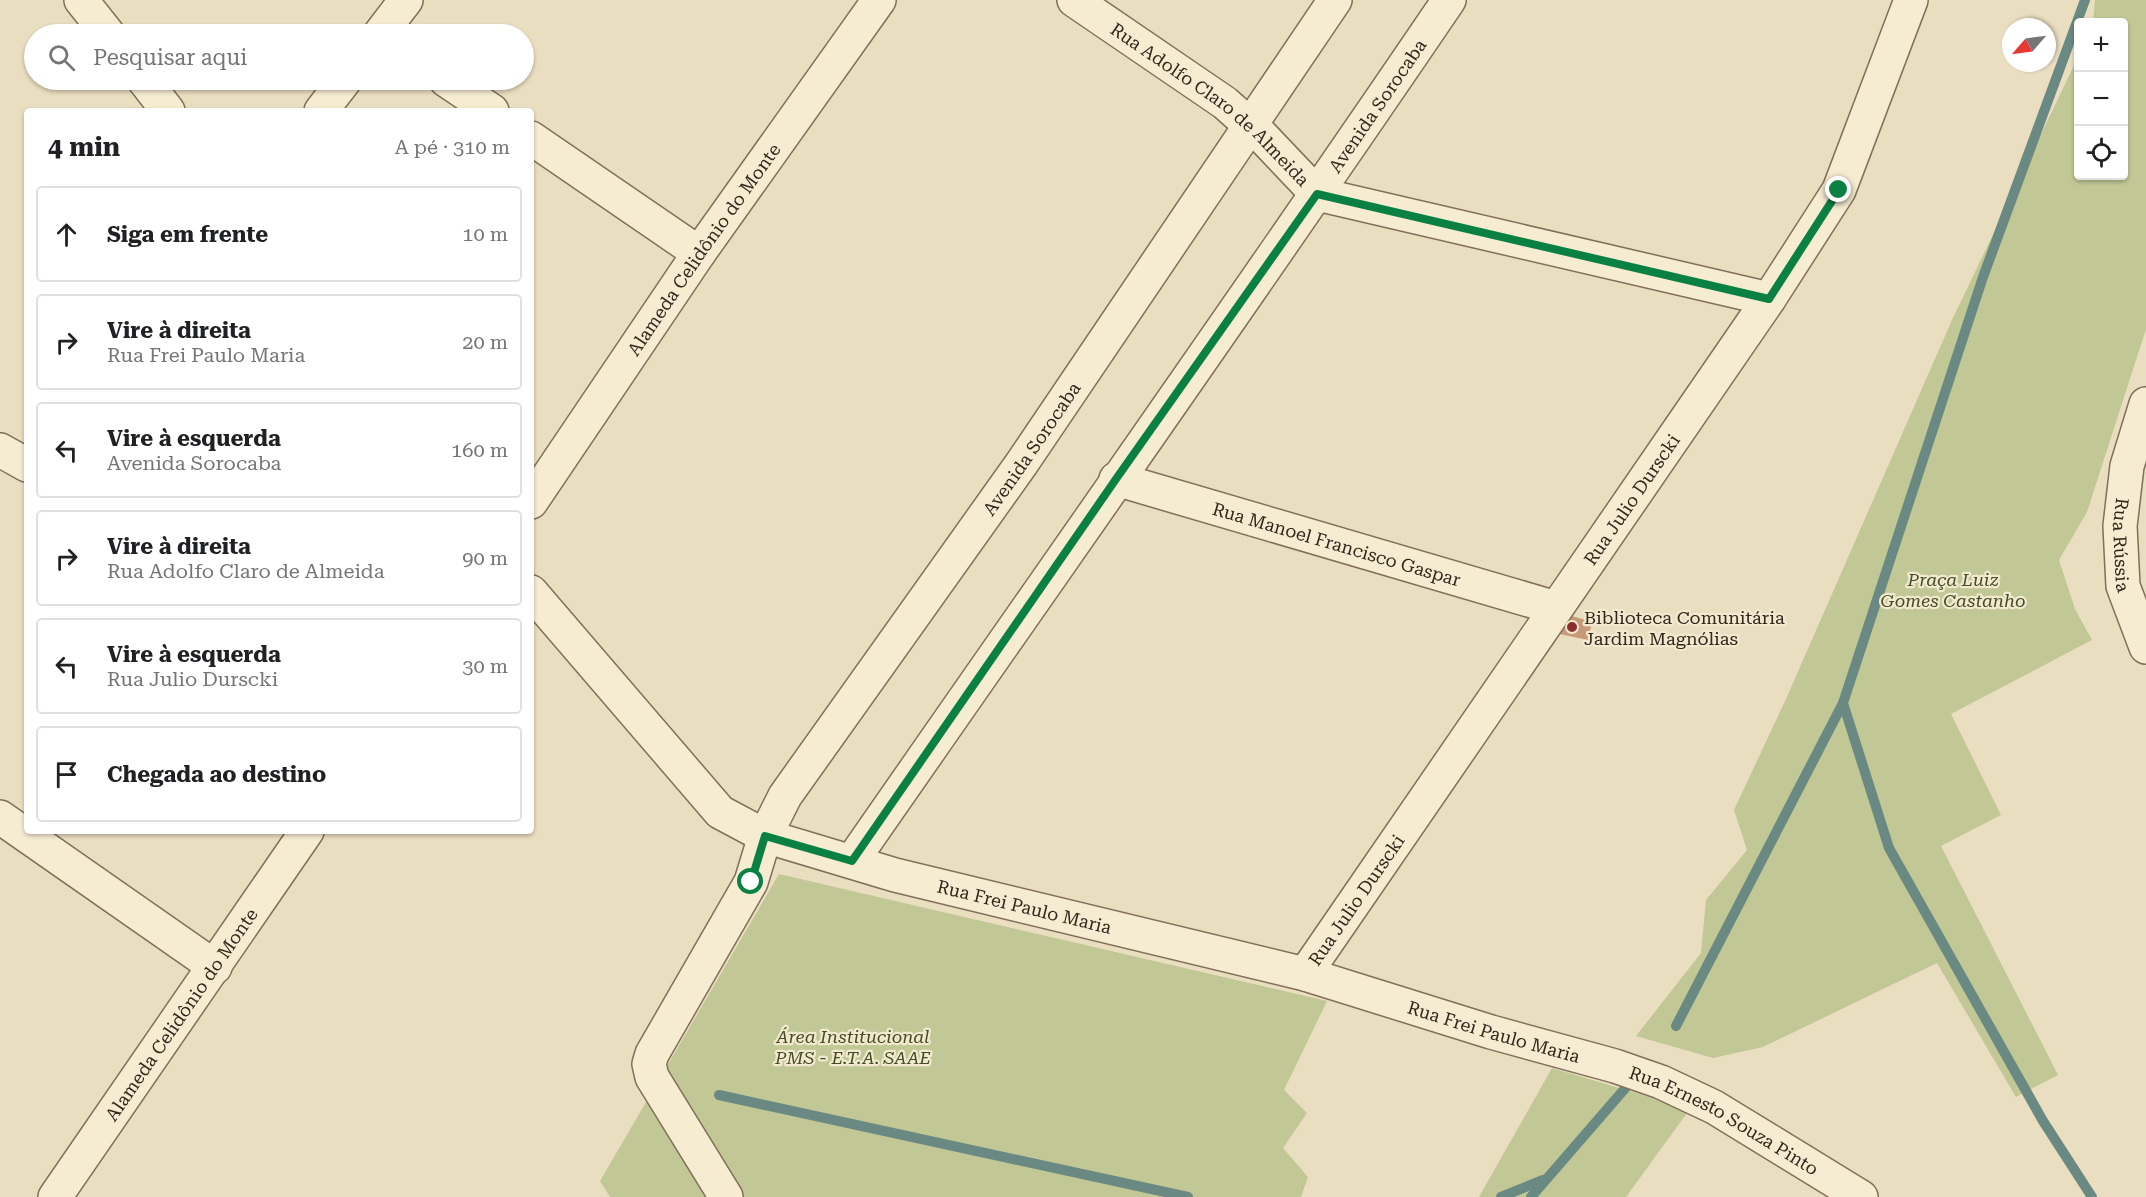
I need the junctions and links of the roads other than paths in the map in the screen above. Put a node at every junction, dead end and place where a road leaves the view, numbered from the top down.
1 (81, 0) edge
2 (406, 0) edge
3 (879, 0) edge
4 (1074, 0) edge
5 (1335, 0) edge
6 (1449, 0) edge
7 (1911, 0) edge
8 (100, 24) edge
9 (388, 24) edge
10 (152, 90) edge
11 (337, 90) edge
12 (461, 90) edge
13 (166, 108) edge
14 (323, 108) edge
15 (488, 108) edge
16 (1250, 125) junction
17 (534, 140) edge
18 (1317, 194) junction
19 (699, 253) junction
20 (1769, 299) junction
21 (2146, 404) edge
22 (0, 450) edge
23 (24, 463) edge
24 (1116, 479) junction
25 (534, 498) edge
26 (534, 595) edge
27 (1556, 608) junction
28 (2146, 647) edge
29 (0, 817) edge
30 (24, 834) edge
31 (24, 834) edge
32 (305, 834) edge
33 (765, 836) junction
34 (852, 861) junction
35 (215, 967) junction
36 (1305, 974) junction
37 (1615, 1066) joint
38 (55, 1197) edge
39 (726, 1197) edge
40 (1861, 1197) edge

1 - 8 street
2 - 9 street
3 - 19 street, Alameda Celidônio do Monte
4 - 16 street, Rua Adolfo Claro de Almeida
5 - 16 street, Avenida Sorocaba
6 - 18 street, Avenida Sorocaba
7 - 20 street, Rua Julio Durscki
10 - 13 street
11 - 14 street
12 - 15 street
16 - 18 street, Rua Adolfo Claro de Almeida
16 - 33 street, Avenida Sorocaba
17 - 19 street
18 - 20 street, Rua Adolfo Claro de Almeida
18 - 24 street, Avenida Sorocaba
19 - 25 street, Alameda Celidônio do Monte
20 - 27 street, Rua Julio Durscki
21 - 28 street, Rua Rússia
22 - 23 street
24 - 27 street, Rua Manoel Francisco Gaspar
24 - 34 street, Avenida Sorocaba
26 - 33 street, Rua Frei Paulo Maria
27 - 36 street, Rua Julio Durscki
29 - 31 street
30 - 35 street
32 - 35 street, Alameda Celidônio do Monte
33 - 34 street, Rua Frei Paulo Maria
33 - 39 street, Avenida Sorocaba
34 - 36 street, Rua Frei Paulo Maria
35 - 38 street, Alameda Celidônio do Monte
36 - 37 street, Rua Frei Paulo Maria
37 - 40 street, Rua Ernesto Souza Pinto

